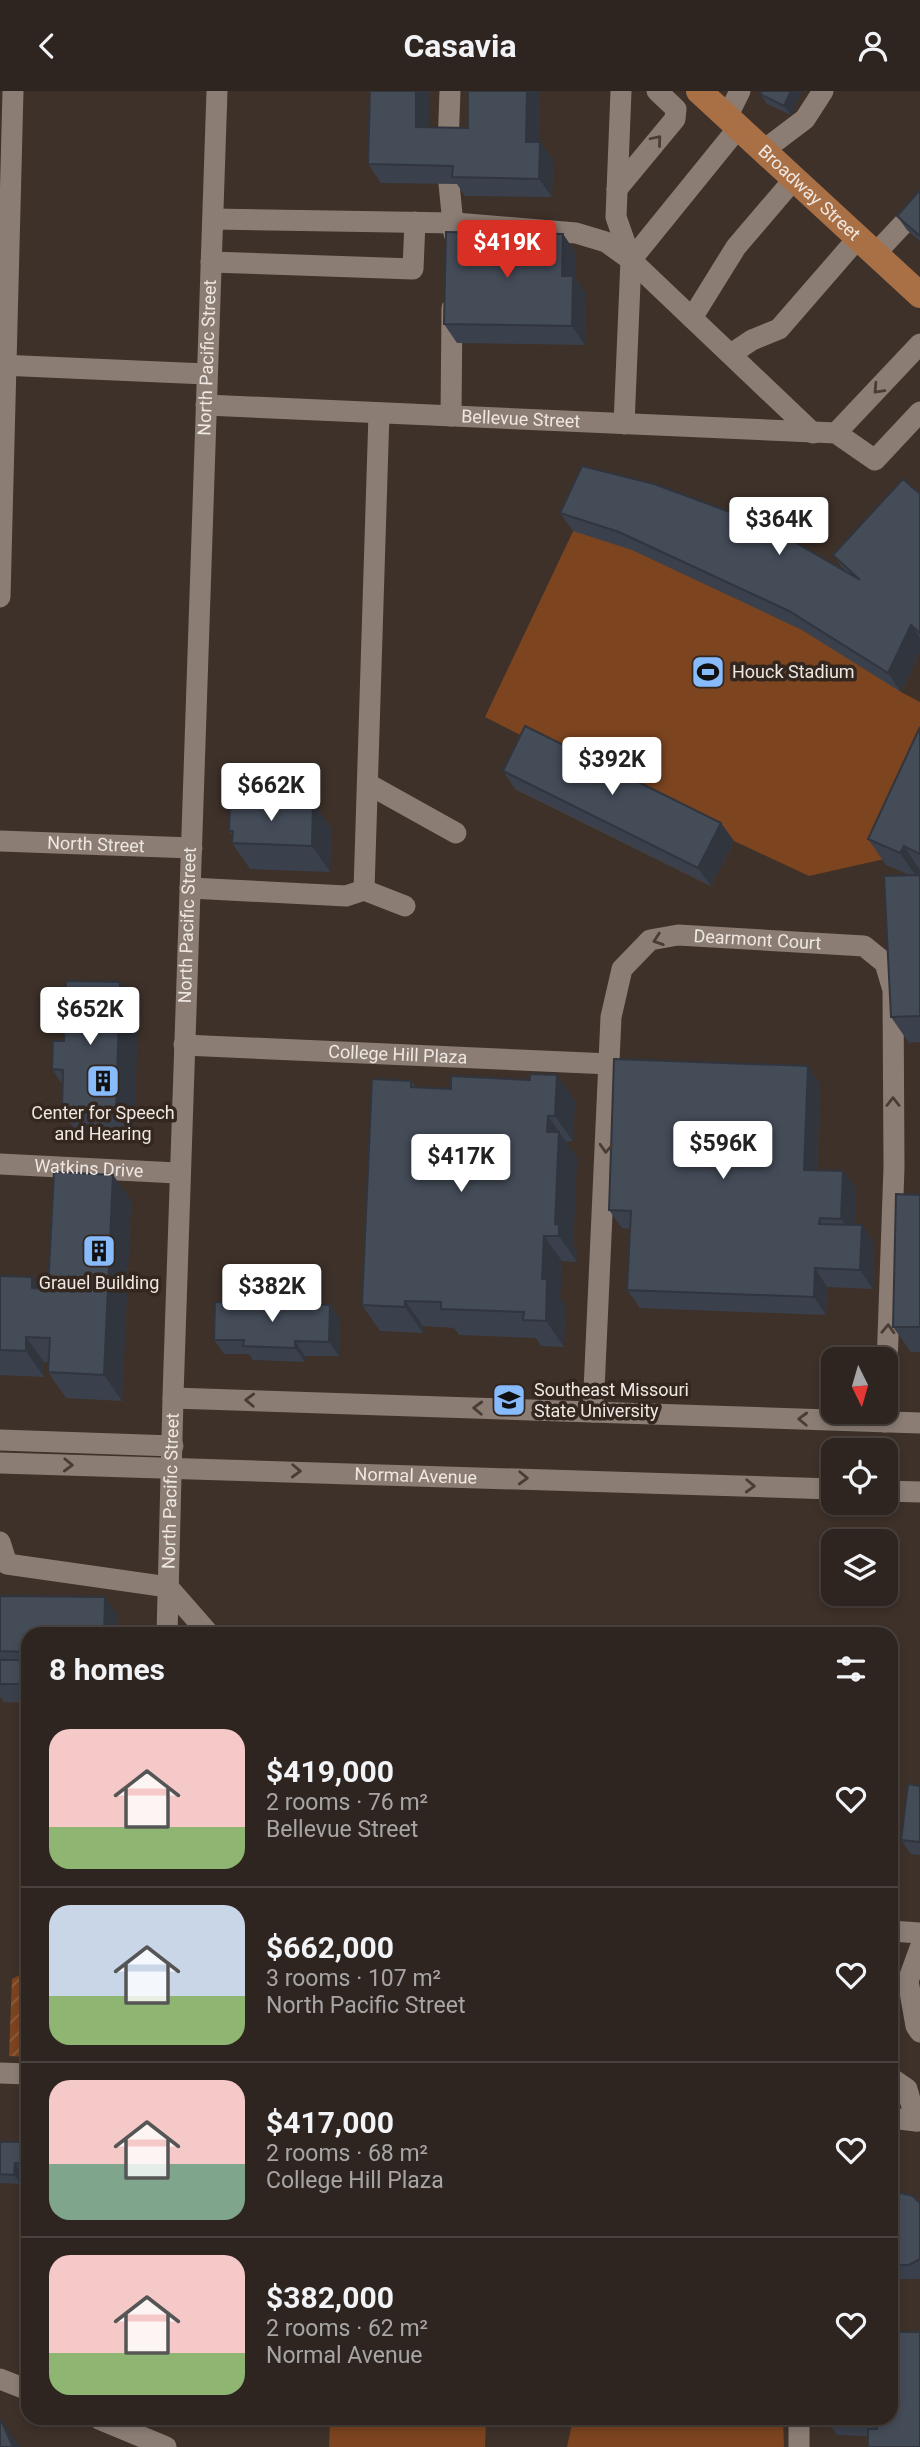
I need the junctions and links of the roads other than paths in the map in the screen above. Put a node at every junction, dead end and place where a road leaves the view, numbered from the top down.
1 (13, 91) edge
2 (218, 91) edge
3 (450, 91) edge
4 (621, 91) edge
5 (657, 91) edge
6 (699, 91) edge
7 (740, 91) edge
8 (811, 99) edge
9 (733, 123) junction
10 (6, 142) edge
11 (448, 146) edge
12 (764, 150) junction
13 (795, 178) junction
14 (449, 184) edge
15 (617, 189) junction
16 (920, 206) edge
17 (213, 219) junction
18 (415, 222) junction
19 (455, 223) junction
20 (867, 246) junction
21 (453, 254) edge
22 (631, 260) junction
23 (211, 262) junction
24 (452, 289) edge
25 (920, 295) edge
26 (692, 318) junction
27 (920, 344) edge
28 (732, 354) junction
29 (3, 365) edge
30 (206, 374) junction
31 (206, 405) junction
32 (920, 412) edge
33 (379, 413) junction
34 (450, 416) junction
35 (624, 424) junction
36 (813, 433) junction
37 (836, 433) junction
38 (1, 558) edge
39 (0, 597) edge
40 (368, 785) junction
41 (456, 833) dead end
42 (0, 841) edge
43 (192, 848) junction
44 (190, 888) junction
45 (364, 890) junction
46 (405, 906) dead end
47 (184, 1045) junction
48 (610, 1064) junction
49 (0, 1164) edge
50 (177, 1173) junction
51 (888, 1347) edge
52 (173, 1398) junction
53 (593, 1412) junction
54 (821, 1420) edge
55 (898, 1422) edge
56 (920, 1423) edge
57 (0, 1440) edge
58 (173, 1446) junction
59 (0, 1462) edge
60 (172, 1468) junction
61 (821, 1489) edge
62 (898, 1492) edge
63 (920, 1493) edge
64 (0, 1542) edge
65 (168, 1587) junction
66 (167, 1627) edge
67 (203, 1627) edge
68 (898, 1931) edge
69 (920, 1933) edge
70 (920, 1948) edge
71 (920, 2032) edge
72 (0, 2073) edge
73 (21, 2074) edge
74 (898, 2083) edge
75 (898, 2120) edge
76 (918, 2121) edge
77 (0, 2379) edge
78 (21, 2387) edge
79 (113, 2425) edge
80 (799, 2425) edge
81 (166, 2447) edge
82 (799, 2447) edge

1 - 10 street
2 - 17 street, North Pacific Street
3 - 11 street
4 - 15 street
15 -> 5 street
6 - 9 main road, Broadway Street
7 - 9 street
8 - 12 street
9 - 12 main road, Broadway Street
9 - 22 street
10 - 29 street
12 - 13 main road, Broadway Street
13 - 20 main road, Broadway Street
13 - 26 street
14 - 19 street
15 - 22 street
16 - 20 street
17 - 18 street
17 - 23 street, North Pacific Street
18 - 19 street
18 - 23 street
19 - 21 street
19 - 22 street
20 - 25 main road, Broadway Street
20 - 28 street
22 - 26 street
22 - 35 street
23 - 30 street, North Pacific Street
24 - 34 street
26 - 28 street
27 -> 37 street
28 - 36 street
29 - 30 street
29 - 38 street
30 - 31 street, North Pacific Street
31 - 33 street, Bellevue Street
31 - 43 street, North Pacific Street
32 - 37 street
33 - 34 street, Bellevue Street
33 - 40 street
34 - 35 street, Bellevue Street
35 - 36 street, Bellevue Street
36 - 37 street, Bellevue Street
38 - 39 street
40 - 41 street
40 - 45 street
42 - 43 street, North Street
43 - 44 street, North Pacific Street
44 - 45 street
44 - 47 street, North Pacific Street
45 - 46 street
47 - 48 street, College Hill Plaza
47 - 50 street, North Pacific Street
51 -> 48 street, Dearmont Court
48 -> 53 street, Dearmont Court
49 - 50 street, Watkins Drive
50 - 52 street, North Pacific Street
53 -> 52 street
52 - 58 street, North Pacific Street
54 -> 53 street
55 - 56 street
57 - 58 street
58 - 60 street, North Pacific Street
59 -> 60 street, Normal Avenue
60 -> 61 street, Normal Avenue
60 - 65 street, North Pacific Street
62 - 63 street
64 - 65 street
65 - 66 street, North Pacific Street
65 - 67 street
68 - 69 street
70 - 71 street
72 - 73 street
74 - 76 street
75 - 76 street
77 - 78 street
79 - 81 street
80 - 82 street

